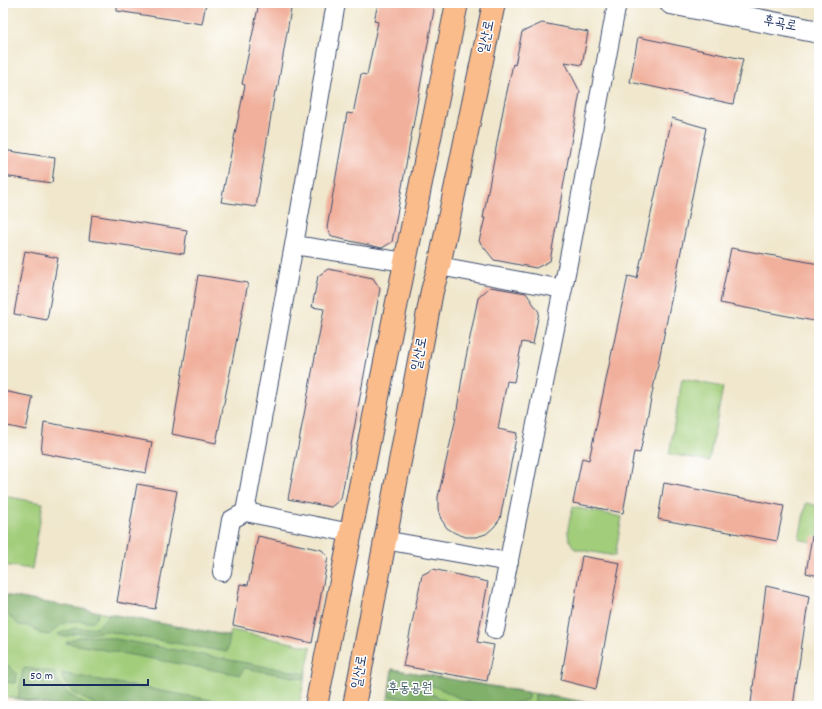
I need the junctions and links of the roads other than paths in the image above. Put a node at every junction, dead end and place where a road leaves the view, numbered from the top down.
1 (336, 3) edge
2 (457, 3) edge
3 (494, 3) edge
4 (617, 3) edge
5 (671, 3) edge
6 (819, 32) edge
7 (294, 245) junction
8 (405, 262) junction
9 (439, 266) junction
10 (563, 289) junction
11 (245, 512) junction
12 (351, 533) junction
13 (384, 540) junction
14 (509, 562) junction
15 (222, 572) dead end
16 (495, 630) dead end
17 (316, 706) edge
18 (354, 706) edge

1 - 7 street
2 - 8 main road
3 - 9 main road, 일산로
4 - 10 street
5 - 6 street, 후곡로
7 - 8 street
7 - 11 street
8 - 12 main road
9 - 10 street
9 - 13 main road, 일산로
10 - 14 street
11 - 12 street
11 - 15 street
12 - 17 main road
13 - 14 street
13 - 18 main road, 일산로
14 - 16 street

